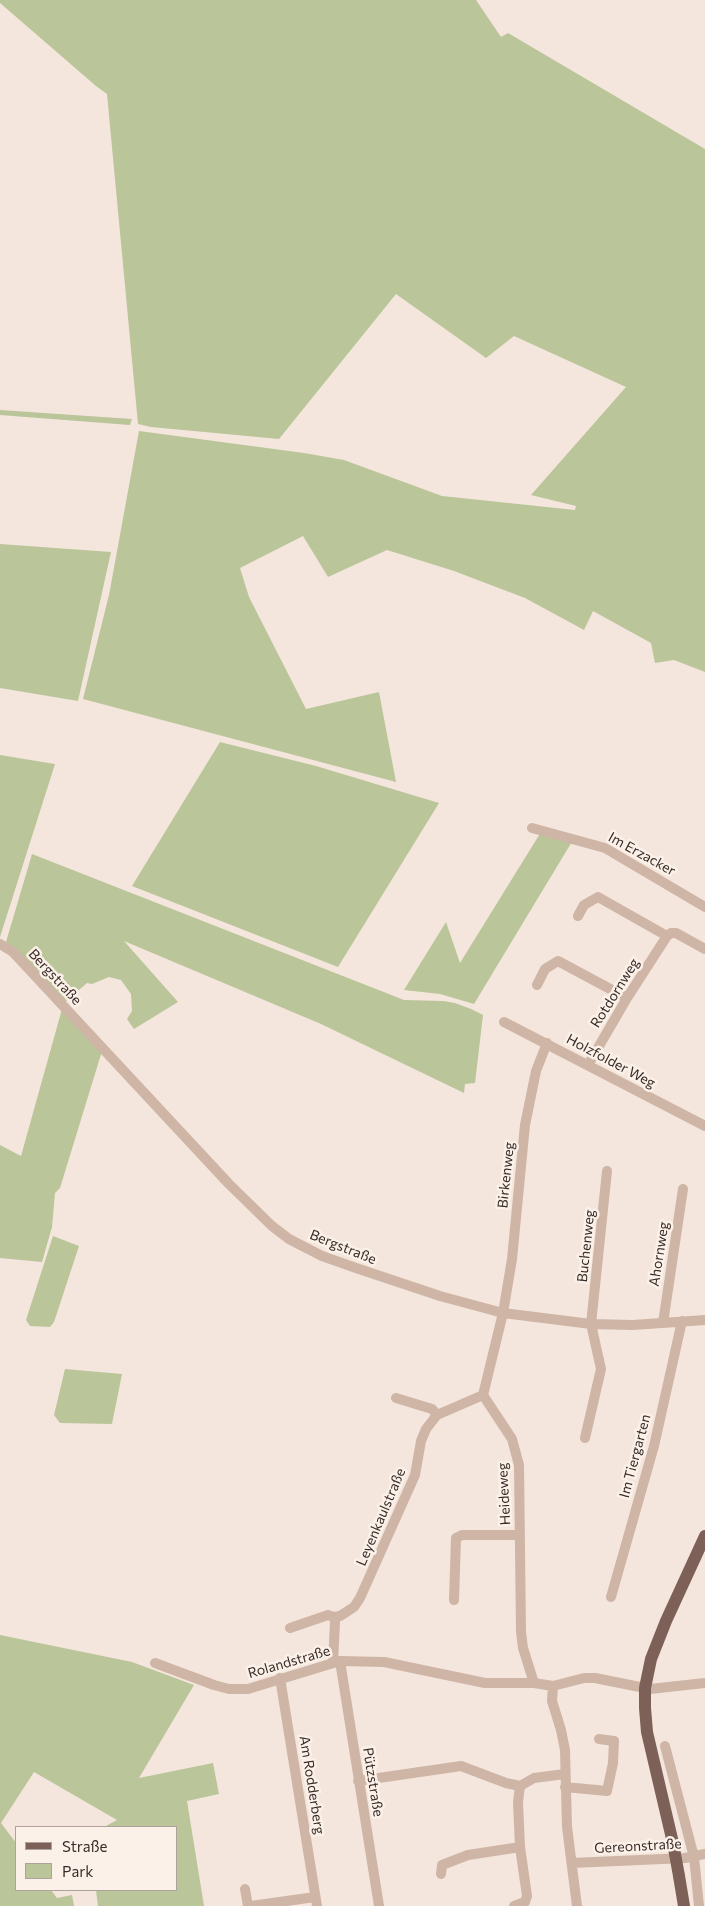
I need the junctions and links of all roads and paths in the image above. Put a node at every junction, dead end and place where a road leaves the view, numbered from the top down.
1 (532, 828) dead end
2 (705, 906) edge
3 (578, 916) dead end
4 (667, 936) junction
5 (0, 944) edge
6 (703, 948) edge
7 (537, 984) dead end
8 (627, 998) junction
9 (504, 1022) dead end
10 (547, 1043) junction
11 (588, 1065) junction
12 (705, 1126) edge
13 (607, 1171) dead end
14 (683, 1189) dead end
15 (503, 1313) junction
16 (705, 1320) edge
17 (663, 1322) junction
18 (682, 1322) junction
19 (591, 1324) junction
20 (483, 1395) junction
21 (396, 1398) dead end
22 (437, 1415) junction
23 (584, 1438) dead end
24 (520, 1535) junction
25 (705, 1536) edge
26 (611, 1597) dead end
27 (454, 1600) dead end
28 (334, 1617) junction
29 (290, 1628) dead end
30 (336, 1662) junction
31 (155, 1664) dead end
32 (280, 1678) junction
33 (534, 1683) junction
34 (705, 1683) edge
35 (553, 1686) junction
36 (645, 1688) junction
37 (599, 1739) dead end
38 (665, 1746) dead end
39 (565, 1774) junction
40 (358, 1781) junction
41 (520, 1786) junction
42 (565, 1787) junction
43 (520, 1848) junction
44 (705, 1854) edge
45 (694, 1857) junction
46 (572, 1863) junction
47 (441, 1874) dead end
48 (245, 1889) dead end
49 (316, 1901) edge
50 (250, 1906) edge
51 (379, 1906) edge
52 (514, 1906) edge
53 (577, 1906) edge
54 (684, 1906) edge
55 (699, 1906) edge

1 - 2 street, Im Erzacker
3 - 4 street
4 - 6 street
4 - 8 street, Rotdornweg
5 - 15 street, Bergstraße
7 - 8 street
8 - 11 street, Rotdornweg
9 - 10 street, Holzfolder Weg
10 - 11 street, Holzfolder Weg
10 - 15 street, Birkenweg
11 - 12 street, Holzfolder Weg
13 - 19 street, Buchenweg
14 - 17 street, Ahornweg
15 - 19 street, Bergstraße
15 - 20 street
16 - 18 street, Bergstraße
17 - 18 street, Bergstraße
17 - 19 street, Bergstraße
18 - 26 street, Im Tiergarten
19 - 23 street, Buchenweg
20 - 22 street
20 - 24 street, Heideweg
21 - 22 street
22 - 28 street, Leyenkaulstraße
24 - 27 street
24 - 33 street, Heideweg
25 - 36 main road
28 - 29 street, Leyenkaulstraße
28 - 30 street
30 - 32 street, Rolandstraße
30 - 33 street, Rolandstraße
30 - 40 street, Pützstraße
31 - 32 street, Rolandstraße
32 - 49 street, Am Rodderberg
33 - 35 street, Rolandstraße
34 - 36 street
35 - 36 street
35 - 39 street
36 - 54 main road, bridge
37 - 42 street
38 - 45 street
39 - 41 street
39 - 42 street
40 - 41 street
40 - 51 street, Pützstraße
41 - 43 street
42 - 46 street
43 - 47 street
43 - 52 street
44 - 45 street, Gereonstraße
45 - 46 street, Gereonstraße
45 - 55 street
46 - 53 street
48 - 50 street
49 - 50 street, Am Rodderberg

